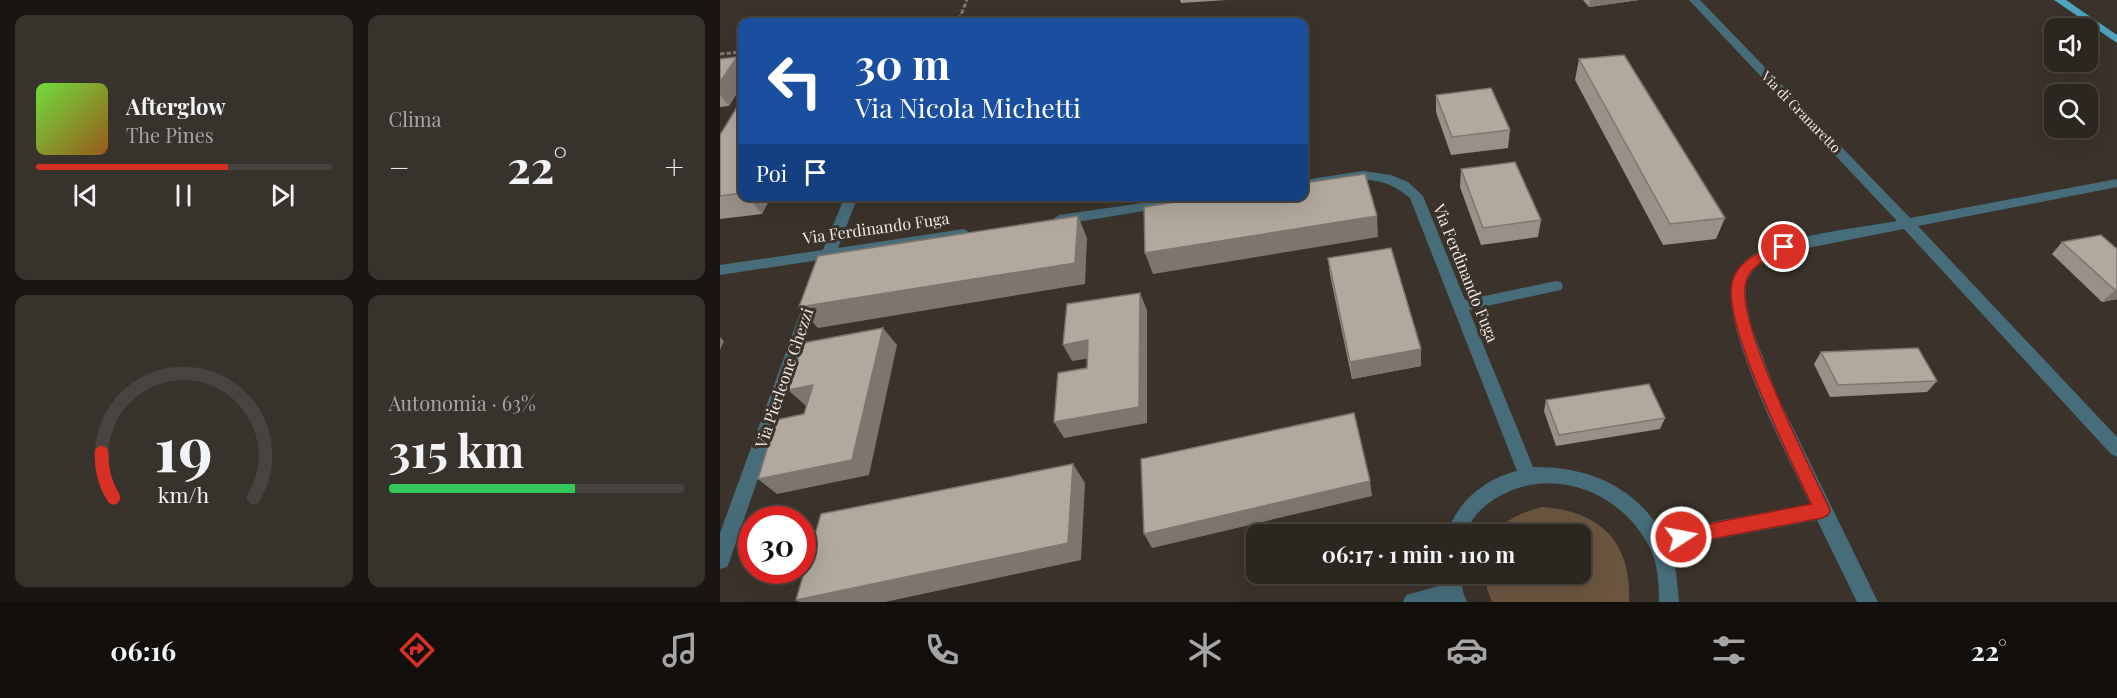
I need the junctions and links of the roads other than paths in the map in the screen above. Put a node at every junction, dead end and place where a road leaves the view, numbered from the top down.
1 (1694, 0) edge
2 (2059, 0) edge
3 (2117, 40) edge
4 (1308, 183) edge
5 (2117, 183) edge
6 (850, 201) edge
7 (1182, 202) edge
8 (1043, 222) edge
9 (1909, 225) junction
10 (972, 232) edge
11 (828, 254) junction
12 (720, 270) edge
13 (1556, 286) dead end
14 (1461, 306) junction
15 (2117, 449) edge
16 (1527, 475) junction
17 (1822, 510) junction
18 (1461, 524) edge
19 (1657, 541) junction
20 (720, 560) edge
21 (1454, 589) edge
22 (1413, 602) edge
23 (1669, 602) edge
24 (1868, 602) edge

1 - 9 street, Via di Granaretto
2 - 3 main road
4 - 14 street, Via Ferdinando Fuga
5 - 9 street
6 - 11 street, Via Pierleone Ghezzi
7 - 8 street
9 - 15 street, Via di Granaretto
9 - 17 street
10 - 11 street, Via Ferdinando Fuga
11 - 12 street, Via Ferdinando Fuga
11 - 20 street, Via Pierleone Ghezzi
13 - 14 street
14 - 16 street, Via Ferdinando Fuga
16 - 18 street
16 - 19 street
17 - 19 street
17 - 24 street
19 - 23 street
21 - 22 street

